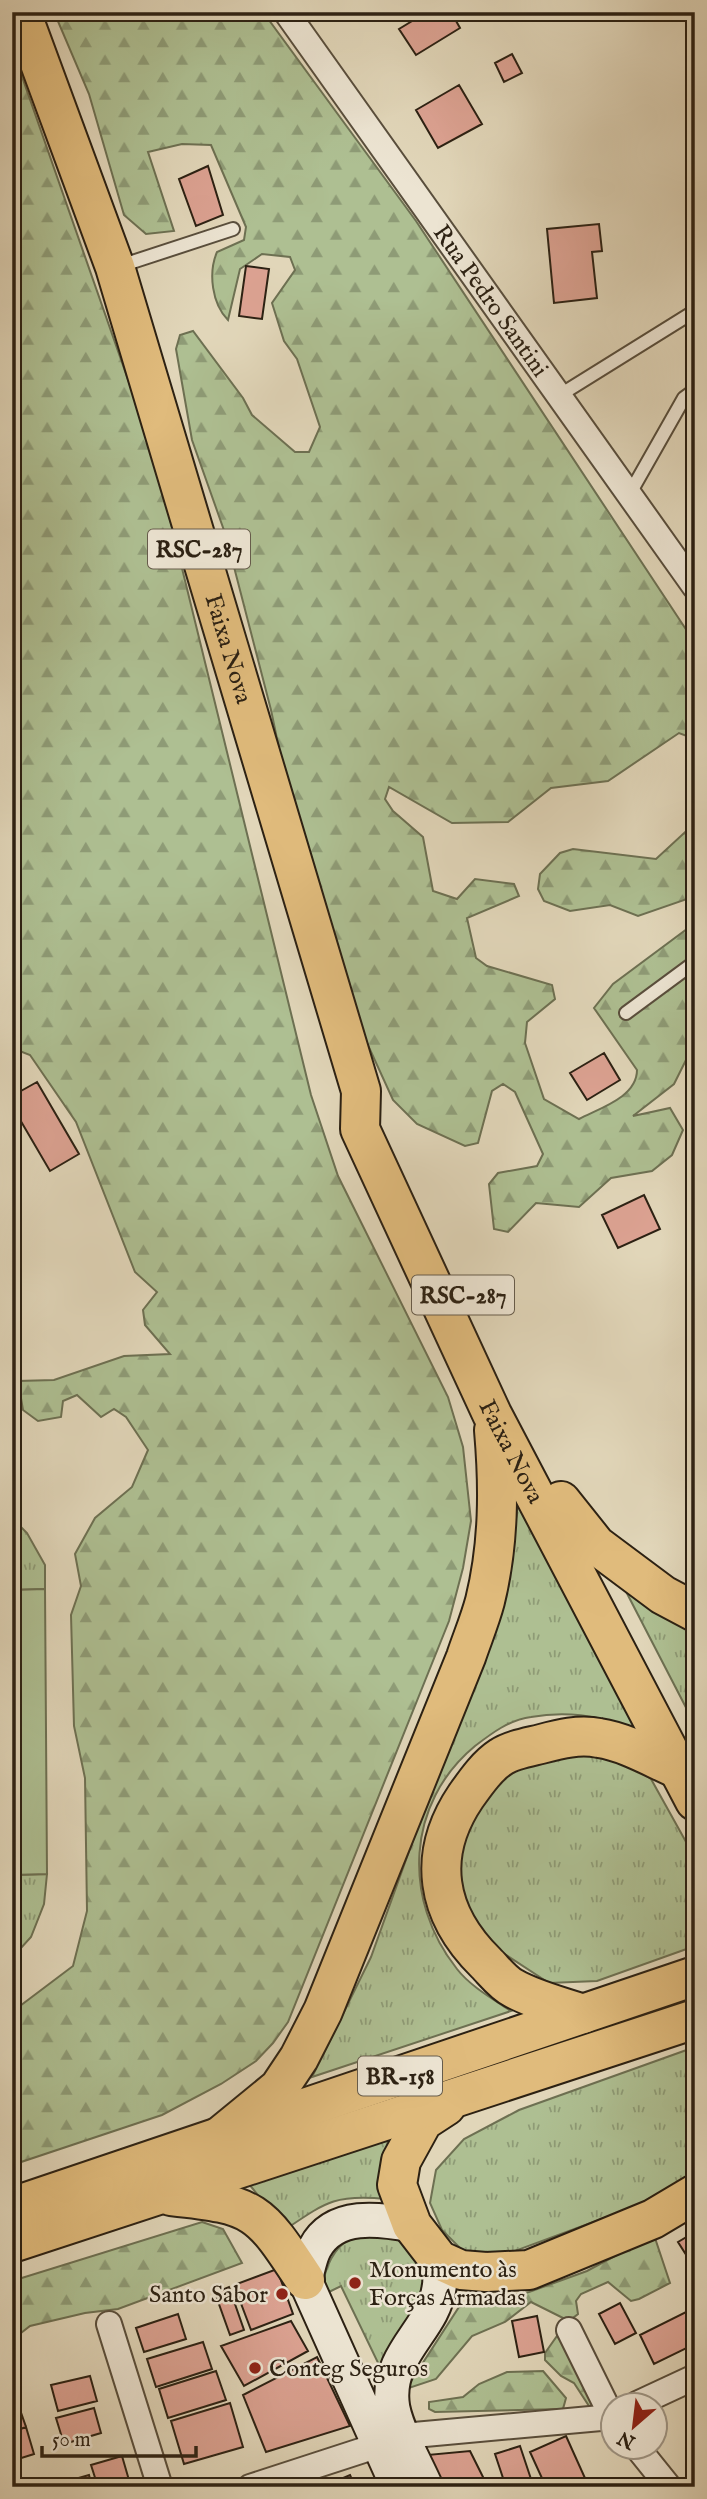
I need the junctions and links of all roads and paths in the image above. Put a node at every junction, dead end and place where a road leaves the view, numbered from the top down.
1 (21, 12) edge
2 (286, 12) edge
3 (233, 229) dead end
4 (115, 267) junction
5 (695, 311) edge
6 (695, 390) edge
7 (560, 395) junction
8 (629, 495) junction
9 (695, 587) edge
10 (695, 962) edge
11 (626, 1013) dead end
12 (361, 1091) junction
13 (492, 1413) junction
14 (561, 1501) junction
15 (695, 1612) edge
16 (689, 1776) edge
17 (687, 1979) edge
18 (583, 2014) junction
19 (695, 2019) edge
20 (460, 2096) junction
21 (218, 2138) junction
22 (695, 2194) edge
23 (162, 2195) junction
24 (12, 2207) edge
25 (412, 2225) junction
26 (12, 2243) edge
27 (439, 2260) junction
28 (305, 2280) junction
29 (109, 2324) dead end
30 (569, 2330) dead end
31 (695, 2376) edge
32 (599, 2390) edge
33 (666, 2390) edge
34 (598, 2418) edge
35 (391, 2440) junction
36 (647, 2460) edge
37 (160, 2487) edge
38 (250, 2487) edge
39 (398, 2487) edge
40 (426, 2487) edge
41 (669, 2487) edge

1 - 4 highway, Faixa Nova / RSC-287
2 - 7 street, Rua Pedro Santini
3 - 4 lane
4 - 12 highway, Faixa Nova / RSC-287
5 - 7 lane
6 - 8 lane
7 - 8 street, Rua Pedro Santini
8 - 9 street, Rua Pedro Santini
10 - 11 lane
12 - 13 highway, Faixa Nova / RSC-287
12 - 14 highway, Faixa Nova / RSC-287
13 - 16 highway, Faixa Nova / RSC-287
13 - 21 highway
14 - 15 highway
14 - 16 highway, Faixa Nova / RSC-287
16 - 18 highway
17 - 18 highway, BR-158
18 - 21 highway, BR-158
19 - 20 highway, BR-158
20 - 23 highway, BR-158
20 - 25 highway
21 - 24 highway, BR-158
22 - 27 highway
23 - 26 highway, BR-158
23 - 28 highway
25 - 27 highway
25 - 28 street
27 - 35 street
28 - 35 street
29 - 37 street
30 - 32 street
31 - 33 street
34 - 35 street
35 - 38 street
35 - 39 street
35 - 40 street
36 - 41 street

